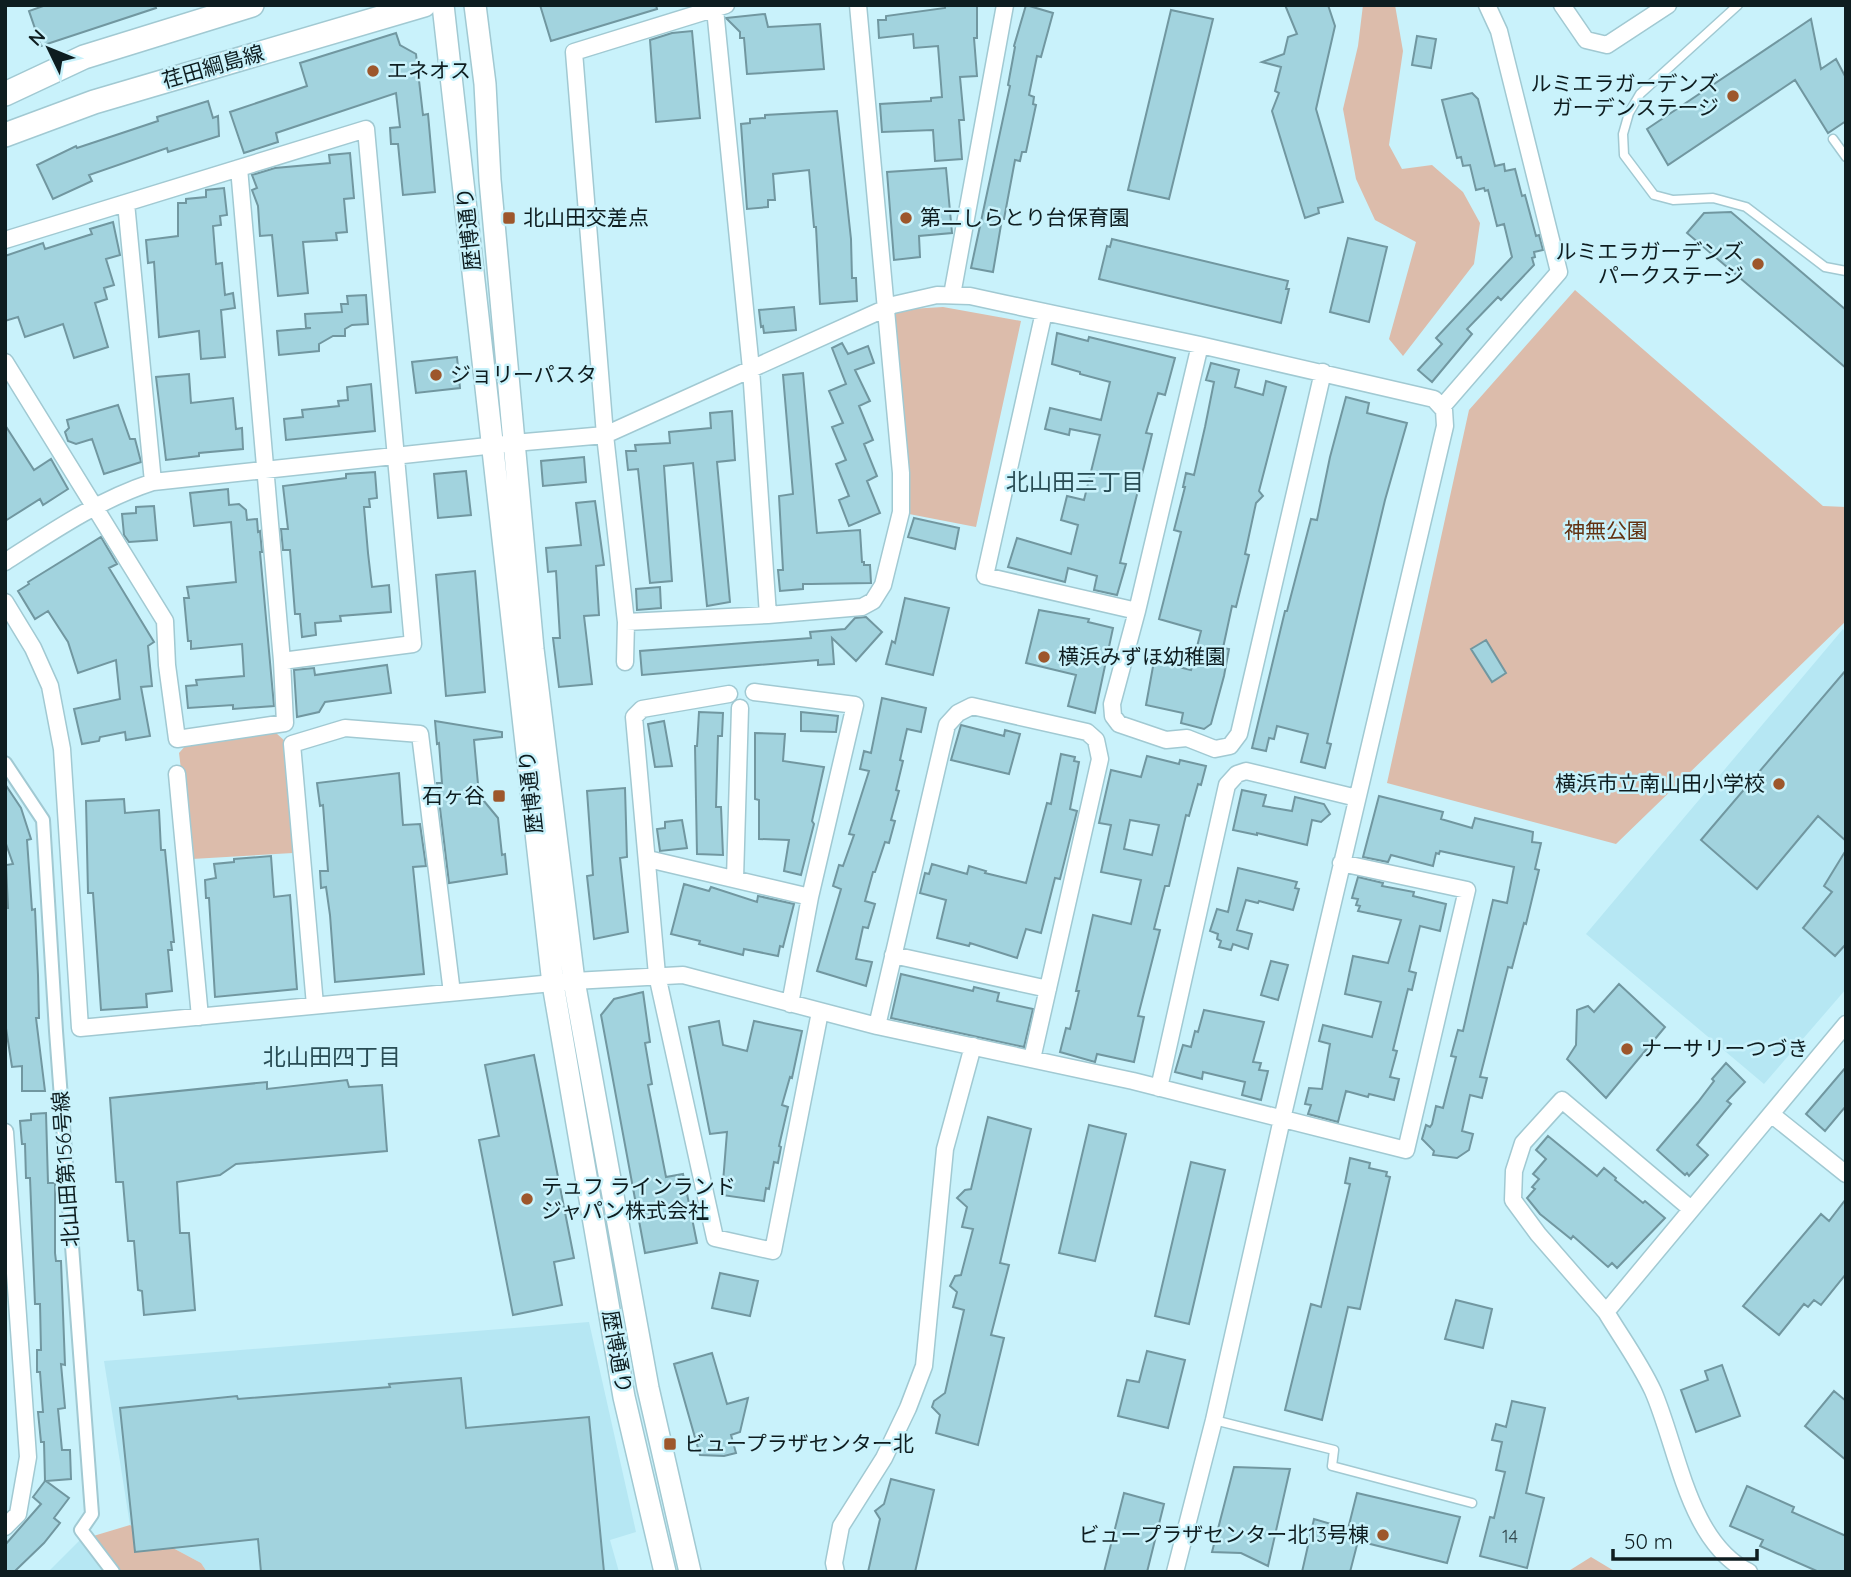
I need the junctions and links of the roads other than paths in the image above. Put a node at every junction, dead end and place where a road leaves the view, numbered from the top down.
1 (252, 5) edge
2 (424, 5) edge
3 (443, 5) edge
4 (475, 5) edge
5 (858, 5) edge
6 (1004, 5) edge
7 (1487, 5) edge
8 (1562, 5) edge
9 (1668, 5) edge
10 (1738, 5) edge
11 (720, 7) edge
12 (5, 94) edge
13 (5, 135) edge
14 (1833, 139) dead end
15 (1846, 157) edge
16 (239, 168) junction
17 (126, 203) junction
18 (5, 240) edge
19 (1846, 271) edge
20 (952, 295) junction
21 (887, 308) junction
22 (1044, 312) junction
23 (1200, 345) junction
24 (5, 362) edge
25 (751, 369) junction
26 (1323, 372) junction
27 (1442, 407) junction
28 (605, 435) junction
29 (504, 444) junction
30 (396, 457) junction
31 (264, 469) junction
32 (153, 482) junction
33 (94, 505) junction
34 (5, 562) edge
35 (5, 601) edge
36 (1137, 611) junction
37 (768, 615) junction
38 (626, 622) junction
39 (282, 661) junction
40 (625, 662) dead end
41 (754, 692) dead end
42 (729, 694) dead end
43 (740, 708) dead end
44 (5, 763) edge
45 (177, 774) dead end
46 (1357, 798) junction
47 (648, 859) junction
48 (1341, 863) junction
49 (735, 880) junction
50 (810, 897) junction
51 (892, 956) junction
52 (657, 975) junction
53 (563, 983) junction
54 (1048, 989) junction
55 (452, 993) junction
56 (790, 1004) junction
57 (315, 1005) junction
58 (820, 1012) junction
59 (200, 1017) junction
60 (1846, 1024) edge
61 (877, 1026) junction
62 (973, 1046) junction
63 (1032, 1059) junction
64 (1159, 1087) junction
65 (1770, 1114) junction
66 (1282, 1119) junction
67 (5, 1132) edge
68 (1846, 1174) edge
69 (1691, 1209) junction
70 (1606, 1312) junction
71 (1214, 1420) junction
72 (1472, 1503) dead end
73 (5, 1527) edge
74 (113, 1572) edge
75 (665, 1572) edge
76 (690, 1572) edge
77 (836, 1572) edge
78 (1175, 1572) edge
79 (1749, 1572) edge

1 - 12 main road
2 - 13 main road, 荏田綱島線
3 - 29 street, 歴博通り
4 - 29 street, 歴博通り
5 - 21 street
6 - 20 street
7 - 27 street
8 - 9 street
10 - 19 lane
11 - 25 street
11 - 28 street
14 - 15 lane
16 - 17 street
16 - 30 street
16 - 31 street
17 - 18 street
17 - 32 street
20 - 21 street
20 - 22 street
21 - 25 street
21 - 37 street
22 - 23 street
22 - 36 street
23 - 26 street
23 - 36 street
24 - 33 street
25 - 28 street
25 - 37 street
26 - 27 street
26 - 36 street
27 - 46 street
28 - 29 street
28 - 38 street
29 - 30 street
29 - 53 street, 歴博通り
30 - 31 street
30 - 39 street
31 - 32 street
31 - 39 street
32 - 33 street
33 - 34 street
33 - 39 street
35 - 59 street
37 - 38 street
38 - 40 street
41 - 50 street
42 - 47 street
43 - 49 street
44 - 74 street, 北山田第156号線
45 - 59 street
46 - 48 street
46 - 64 street
47 - 49 street
47 - 52 street
48 - 66 street
48 - 66 street
49 - 50 street
50 - 56 street
51 - 54 street
51 - 54 street
51 - 61 street
52 - 53 street
52 - 56 street
52 - 58 street
53 - 55 street
53 - 75 street, 歴博通り
53 - 76 street, 歴博通り
54 - 63 street
55 - 57 street
55 - 57 street
56 - 58 street
57 - 59 street
58 - 61 street
60 - 65 street
61 - 62 street
62 - 63 street
62 - 77 street
63 - 64 street
64 - 66 street
65 - 68 street
65 - 69 street
66 - 71 street
67 - 73 street
69 - 70 street
69 - 70 street
70 - 79 street
71 - 72 lane
71 - 78 street

